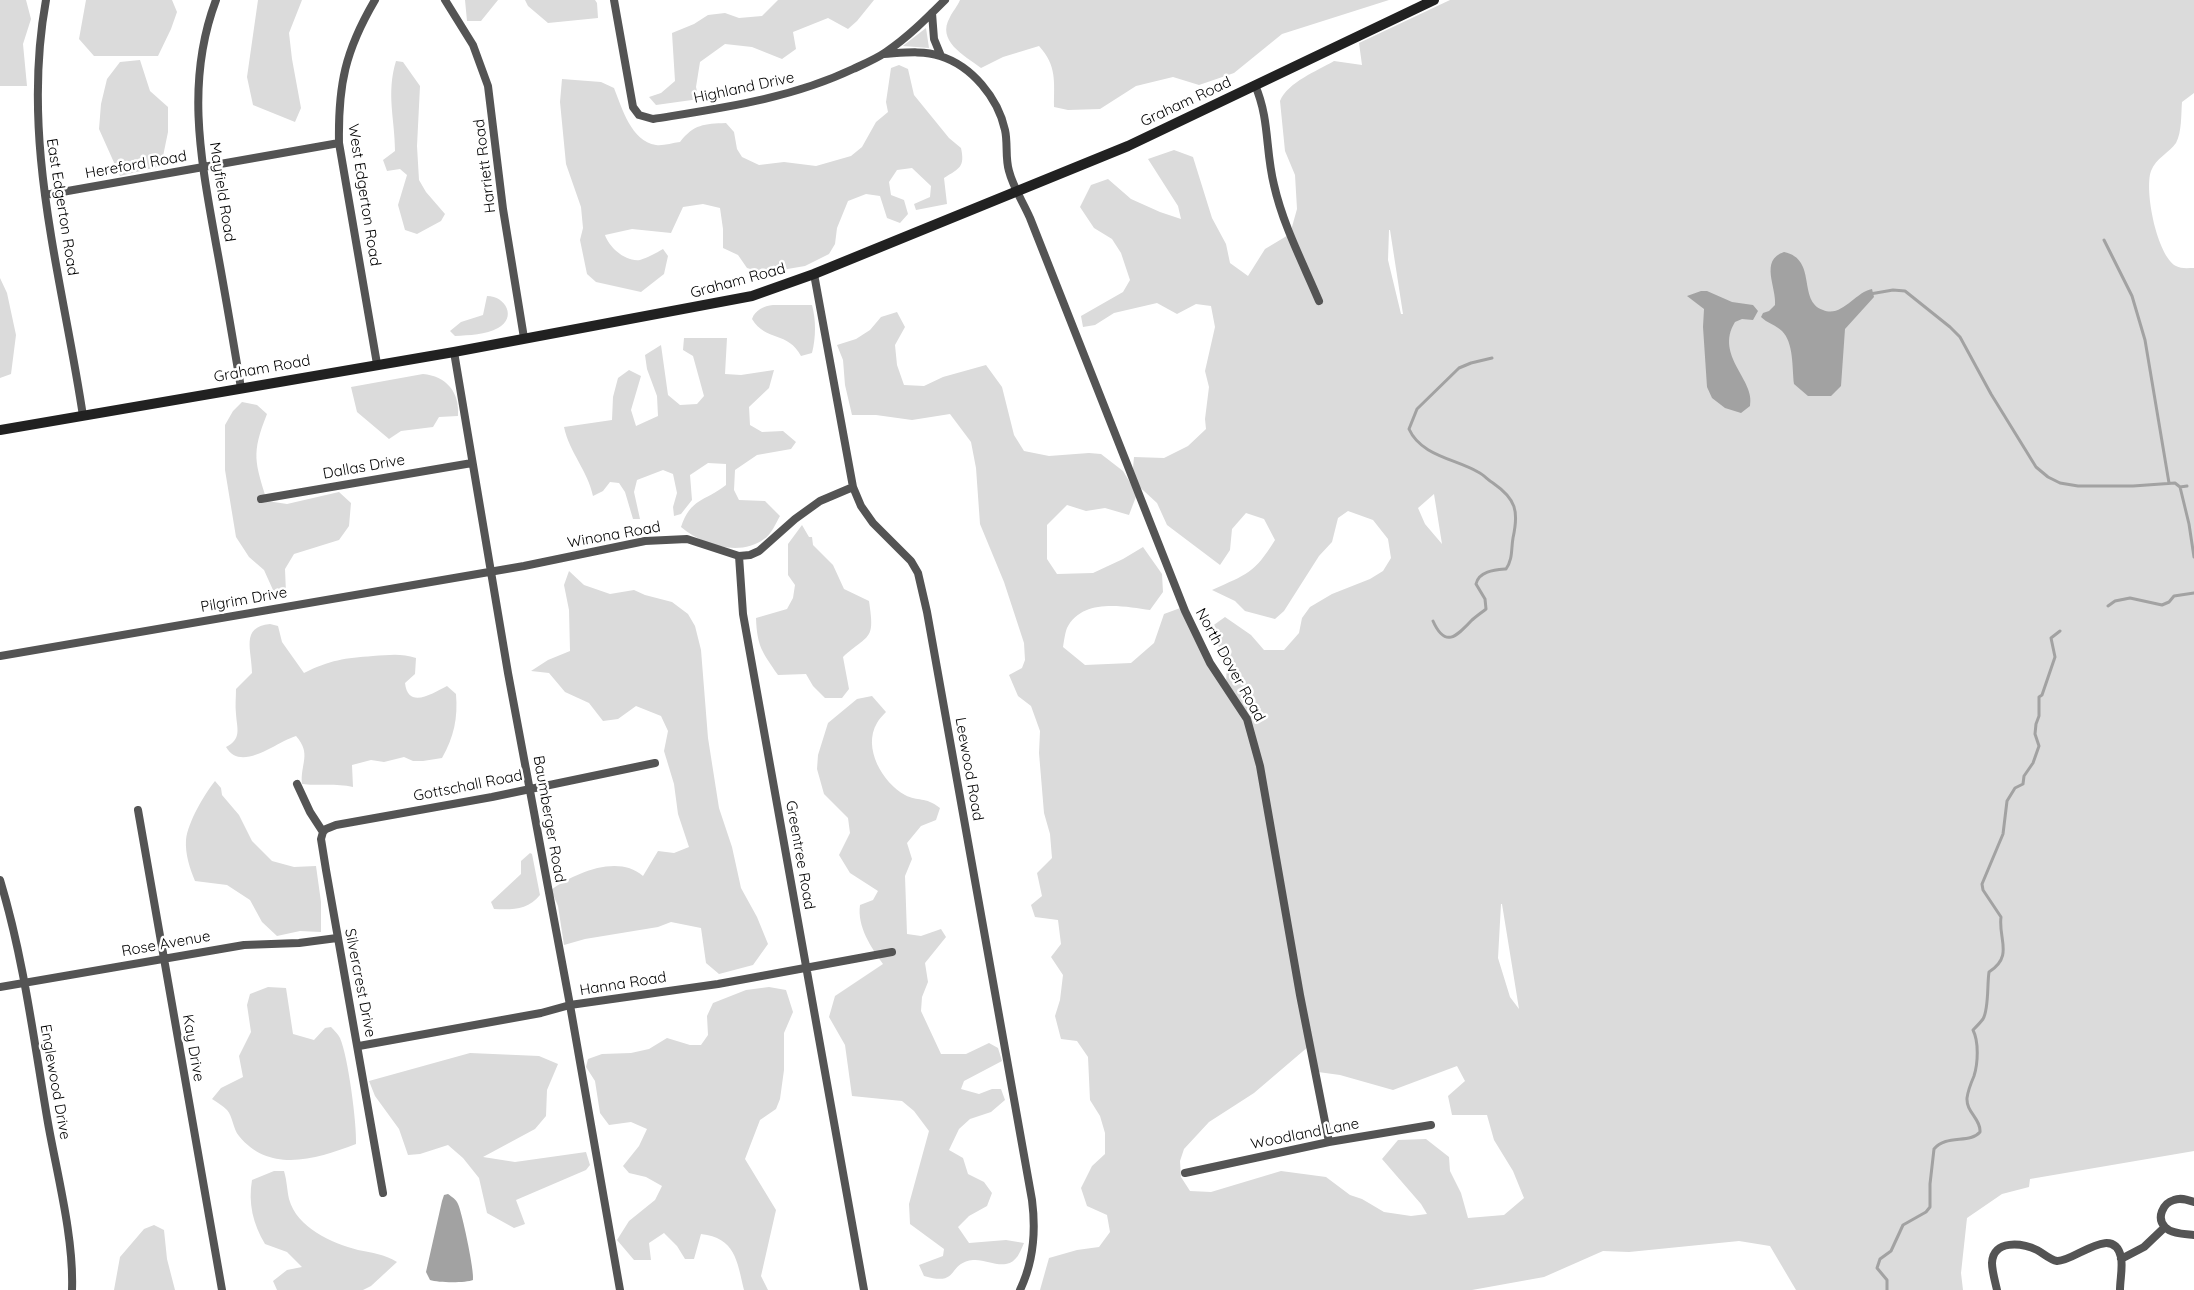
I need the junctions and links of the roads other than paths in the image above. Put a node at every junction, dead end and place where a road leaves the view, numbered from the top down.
1 (46, 0) edge
2 (216, 0) edge
3 (375, 0) edge
4 (445, 0) edge
5 (614, 0) edge
6 (945, 0) edge
7 (1434, 0) edge
8 (1418, 3) edge
9 (932, 13) junction
10 (884, 54) junction
11 (941, 56) junction
12 (1255, 85) junction
13 (339, 143) junction
14 (203, 167) junction
15 (1017, 190) junction
16 (45, 195) junction
17 (814, 274) junction
18 (1319, 301) dead end
19 (524, 338) junction
20 (454, 352) junction
21 (377, 364) junction
22 (241, 388) junction
23 (83, 416) junction
24 (0, 430) edge
25 (472, 463) junction
26 (853, 487) junction
27 (261, 499) dead end
28 (740, 556) junction
29 (492, 571) junction
30 (0, 656) edge
31 (655, 763) dead end
32 (297, 784) dead end
33 (530, 788) junction
34 (138, 810) dead end
35 (323, 832) junction
36 (0, 880) edge
37 (338, 938) junction
38 (892, 952) dead end
39 (163, 959) junction
40 (806, 968) junction
41 (24, 982) junction
42 (0, 987) edge
43 (570, 1005) junction
44 (359, 1046) junction
45 (1431, 1125) dead end
46 (1329, 1142) junction
47 (1185, 1173) dead end
48 (383, 1193) dead end
49 (2194, 1202) edge
50 (2165, 1227) junction
51 (2194, 1235) edge
52 (2121, 1259) junction
53 (72, 1290) edge
54 (222, 1290) edge
55 (620, 1290) edge
56 (864, 1290) edge
57 (1020, 1290) edge
58 (1997, 1290) edge
59 (2120, 1290) edge

1 - 16 street, East Edgerton Road
2 - 14 street, Mayfield Road
3 - 13 street, West Edgerton Road
4 - 19 street, Harriett Road
5 - 10 street, Highland Drive
6 - 9 street, Highland Drive
7 - 8 main road, Graham Road
8 - 12 main road, Graham Road
9 - 10 street, Highland Drive
9 - 11 street
10 - 11 street
11 - 15 street, North Dover Road
12 - 15 main road, Graham Road
12 - 18 street
13 - 14 street, Hereford Road
13 - 21 street, West Edgerton Road
14 - 16 street, Hereford Road
14 - 22 street, Mayfield Road
15 - 17 main road, Graham Road
15 - 46 street, North Dover Road
16 - 23 street, East Edgerton Road
17 - 19 main road, Graham Road
17 - 26 street, Leewood Road
19 - 20 main road, Graham Road
20 - 21 main road, Graham Road
20 - 25 street, Baumberger Road
21 - 22 main road, Graham Road
22 - 23 main road, Graham Road
23 - 24 main road, Graham Road
25 - 27 street, Dallas Drive
25 - 29 street, Baumberger Road
26 - 28 street
26 - 57 street, Leewood Road
28 - 29 street, Winona Road
28 - 40 street, Greentree Road
29 - 30 street, Pilgrim Drive
29 - 33 street, Baumberger Road
31 - 33 street, Gottschall Road
32 - 35 street, Silvercrest Drive
33 - 35 street, Gottschall Road
33 - 43 street, Baumberger Road
34 - 39 street, Kay Drive
35 - 37 street, Silvercrest Drive
36 - 41 street, Englewood Drive
37 - 39 street, Rose Avenue
37 - 44 street, Silvercrest Drive
38 - 40 street, Hanna Road
39 - 41 street, Rose Avenue
39 - 54 street, Kay Drive
40 - 43 street, Hanna Road
40 - 56 street, Greentree Road
41 - 42 street, Rose Avenue
41 - 53 street, Englewood Drive
43 - 44 street, Hanna Road
43 - 55 street, Baumberger Road
44 - 48 street, Silvercrest Drive
45 - 46 street, Woodland Lane
46 - 47 street, Woodland Lane
49 - 50 street
50 - 51 street
50 - 52 street
52 - 58 street
52 - 59 street

